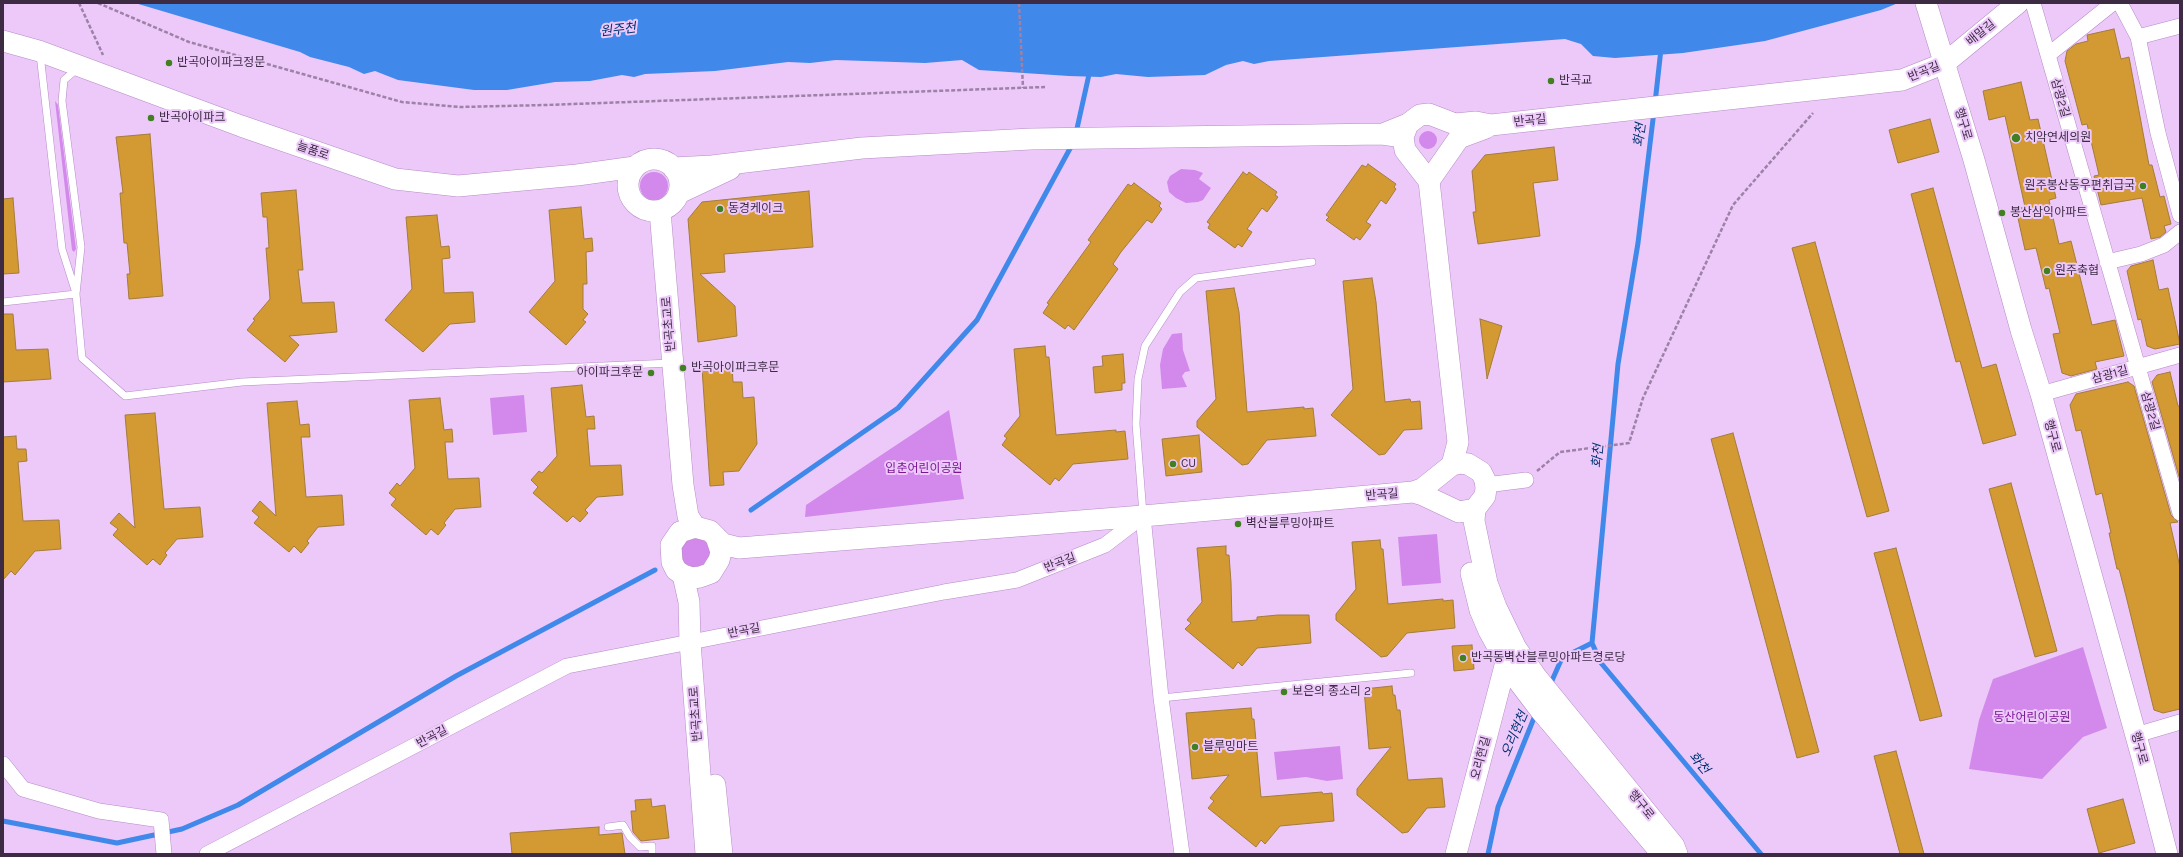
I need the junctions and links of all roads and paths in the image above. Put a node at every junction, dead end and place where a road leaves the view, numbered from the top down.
1 (79, 3) edge
2 (98, 3) edge
3 (1019, 3) edge
4 (2018, 3) edge
5 (2033, 3) edge
6 (2113, 3) edge
7 (2120, 3) edge
8 (1928, 11) edge
9 (2180, 26) edge
10 (2138, 37) junction
11 (3, 41) edge
12 (39, 51) junction
13 (2048, 55) junction
14 (1945, 63) junction
15 (80, 66) junction
16 (114, 79) junction
17 (1045, 87) dead end
18 (1022, 88) junction
19 (1813, 113) dead end
20 (1437, 116) junction
21 (1491, 125) junction
22 (1405, 130) junction
23 (1448, 154) junction
24 (745, 162) junction
25 (1416, 162) junction
26 (635, 167) junction
27 (673, 168) junction
28 (577, 175) junction
29 (1429, 181) junction
30 (629, 190) junction
31 (679, 193) junction
32 (660, 210) junction
33 (2180, 215) edge
34 (2180, 232) edge
35 (1312, 262) dead end
36 (2107, 262) junction
37 (76, 294) junction
38 (3, 302) edge
39 (2180, 355) edge
40 (672, 362) junction
41 (2138, 368) junction
42 (2040, 394) junction
43 (1454, 468) junction
44 (1526, 480) joint
45 (1486, 485) junction
46 (1413, 492) junction
47 (1458, 508) junction
48 (2180, 513) edge
49 (1143, 516) junction
50 (687, 529) junction
51 (716, 537) junction
52 (739, 548) junction
53 (719, 560) junction
54 (692, 576) junction
55 (696, 641) junction
56 (1511, 661) junction
57 (1411, 673) dead end
58 (1161, 698) junction
59 (2180, 722) edge
60 (2136, 735) junction
61 (1594, 761) junction
62 (3, 764) edge
63 (608, 827) dead end
64 (164, 854) edge
65 (207, 854) edge
66 (652, 854) edge
67 (706, 854) edge
68 (722, 854) edge
69 (1182, 854) edge
70 (1456, 854) edge
71 (1662, 854) edge
72 (1677, 854) edge
73 (2167, 854) edge

1 - 16 path
2 - 18 path
3 - 18 path
4 - 14 street, 배말길
5 - 13 street, 삼광2길
6 - 13 street
7 - 10 street
8 - 14 street, 행구로
9 - 10 street
10 - 33 street
11 - 12 street, 늘품로
12 - 15 street, 늘품로
12 - 37 lane
13 - 36 street, 삼광2길
14 - 21 street, 반곡길
14 - 42 street, 행구로
15 - 16 street, 늘품로
15 - 37 lane
16 - 28 street, 늘품로
17 - 18 path
19 - 44 path
20 - 21 street
20 - 22 street
20 - 23 street
21 - 23 street
22 - 24 street
22 - 25 street
23 - 25 street
23 - 29 street
24 - 27 street
24 - 31 street
25 - 29 street
26 - 27 street
26 - 28 street, 늘품로
26 - 30 street
27 - 31 street
28 - 30 street
29 - 43 street
30 - 32 street
31 - 32 street
32 - 40 street, 반곡초교로
34 - 36 street
35 - 49 lane
36 - 41 street, 삼광2길
37 - 38 lane
37 - 40 lane
39 - 41 street, 삼광1길
40 - 50 street, 반곡초교로
41 - 42 street, 삼광1길
41 - 48 street, 삼광2길
42 - 60 street, 행구로
43 - 45 street
43 - 46 street
43 - 47 street
44 - 45 street
45 - 47 street
46 - 47 street
46 - 49 street, 반곡길
47 - 56 street
49 - 52 street
49 - 55 street, 반곡길
49 - 58 street
50 - 51 street
50 - 54 street
51 - 52 street
51 - 53 street
52 - 53 street
53 - 54 street
54 - 55 street, 반곡초교로
55 - 65 street, 반곡길
55 - 67 street, 반곡초교로
55 - 68 street, 반곡초교로
56 - 61 street
56 - 70 street, 오리현길
57 - 58 lane
58 - 69 street
59 - 60 street
60 - 73 street, 행구로
61 - 71 street, 행구로
61 - 72 street, 행구로
62 - 64 street
63 - 66 lane

